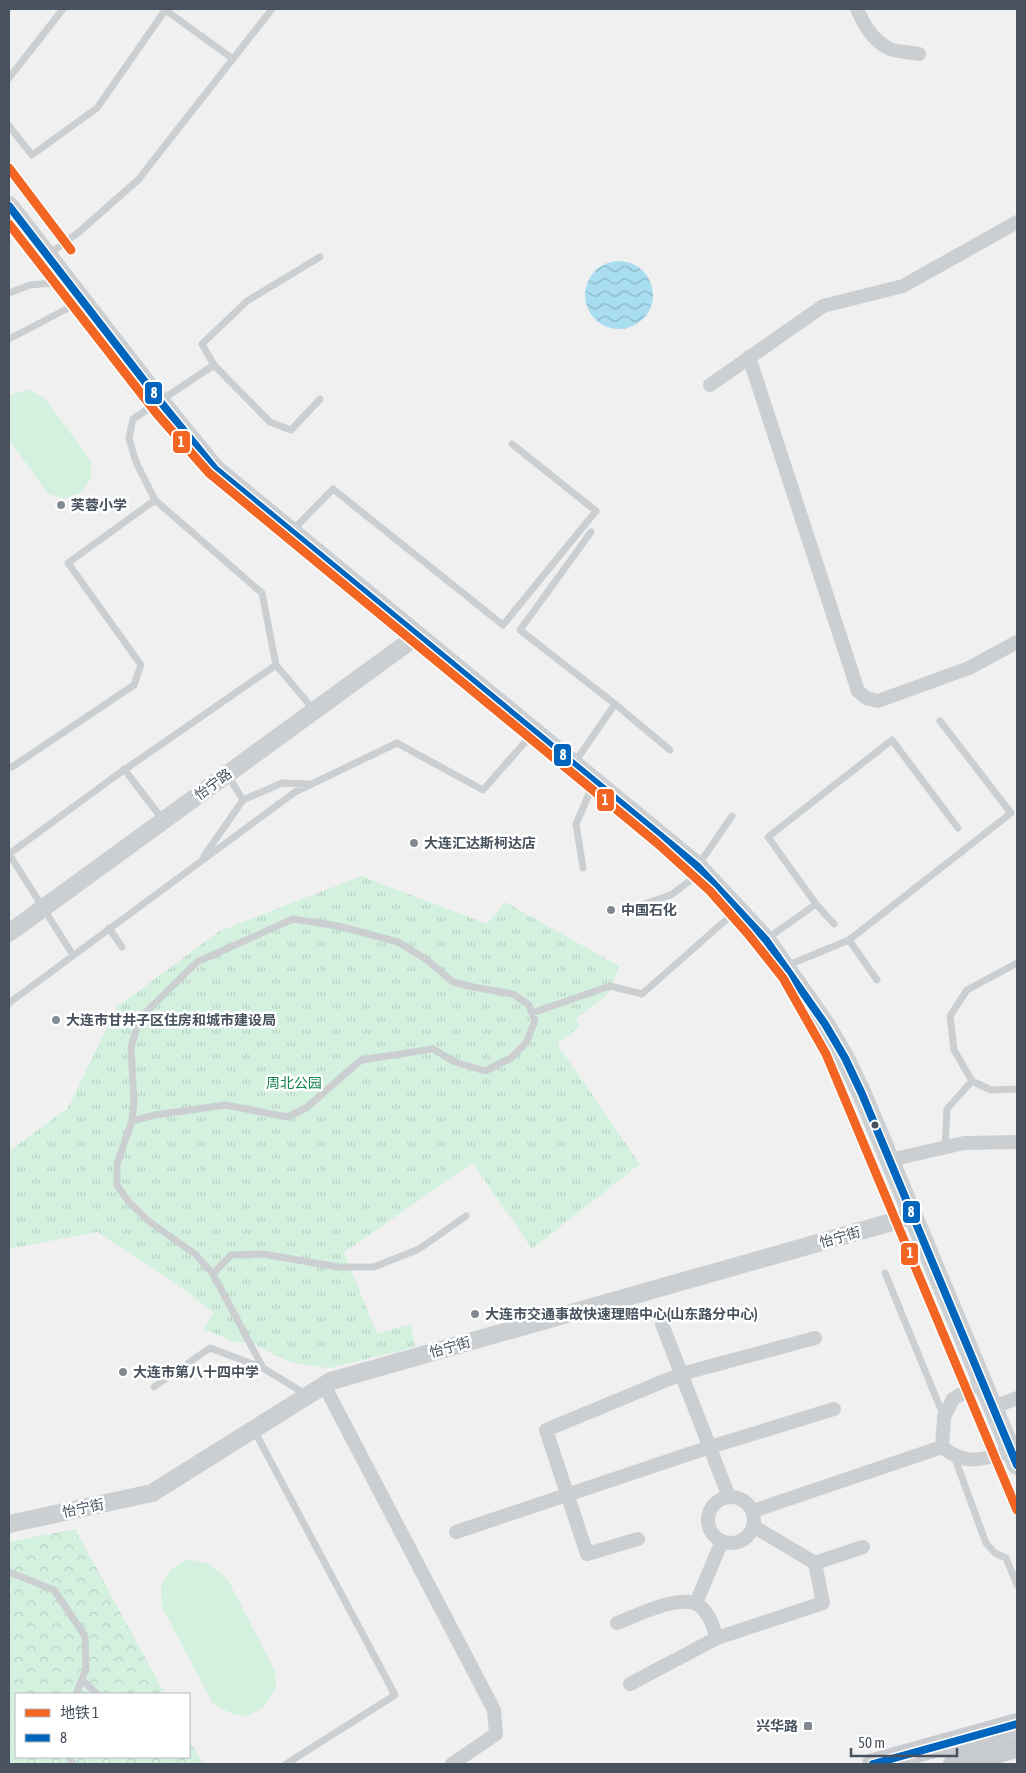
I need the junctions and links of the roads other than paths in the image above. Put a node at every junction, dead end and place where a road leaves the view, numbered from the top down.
1 (64, 9) edge
2 (165, 9) edge
3 (272, 9) edge
4 (857, 9) edge
5 (918, 54) dead end
6 (232, 59) junction
7 (9, 78) edge
8 (9, 126) edge
9 (9, 206) edge
10 (1017, 222) edge
11 (47, 256) junction
12 (320, 257) dead end
13 (67, 282) junction
14 (10, 290) edge
15 (82, 300) junction
16 (9, 339) edge
17 (749, 357) junction
18 (214, 365) junction
19 (710, 385) dead end
20 (320, 399) dead end
21 (159, 400) junction
22 (512, 444) dead end
23 (155, 500) junction
24 (291, 532) junction
25 (591, 532) dead end
26 (417, 636) junction
27 (1017, 642) edge
28 (276, 665) junction
29 (615, 704) junction
30 (314, 710) junction
31 (940, 721) dead end
32 (534, 732) junction
33 (670, 750) dead end
34 (573, 764) junction
35 (10, 766) edge
36 (124, 770) junction
37 (227, 773) junction
38 (595, 782) junction
39 (311, 784) junction
40 (243, 800) junction
41 (732, 816) dead end
42 (163, 820) junction
43 (958, 828) dead end
44 (9, 854) edge
45 (200, 862) junction
46 (583, 868) dead end
47 (700, 869) junction
48 (816, 904) junction
49 (42, 908) junction
50 (632, 908) dead end
51 (738, 910) junction
52 (834, 924) dead end
53 (110, 928) junction
54 (9, 933) edge
55 (766, 940) junction
56 (849, 940) junction
57 (122, 947) dead end
58 (72, 955) junction
59 (1017, 963) edge
60 (783, 967) junction
61 (877, 980) dead end
62 (9, 1002) edge
63 (532, 1013) junction
64 (972, 1081) junction
65 (1017, 1089) edge
66 (132, 1120) junction
67 (1017, 1142) edge
68 (945, 1148) junction
69 (890, 1160) junction
70 (466, 1216) dead end
71 (913, 1216) junction
72 (885, 1273) dead end
73 (213, 1274) junction
74 (662, 1324) dead end
75 (815, 1338) dead end
76 (263, 1368) junction
77 (681, 1374) junction
78 (983, 1381) junction
79 (324, 1385) junction
80 (154, 1388) dead end
81 (308, 1395) junction
82 (1017, 1398) edge
83 (994, 1408) junction
84 (834, 1409) dead end
85 (944, 1417) junction
86 (254, 1429) junction
87 (710, 1447) junction
88 (942, 1447) junction
89 (954, 1456) junction
90 (1014, 1458) edge
91 (567, 1495) junction
92 (729, 1497) junction
93 (752, 1511) junction
94 (9, 1524) edge
95 (754, 1526) junction
96 (456, 1532) dead end
97 (638, 1539) dead end
98 (722, 1541) junction
99 (863, 1547) dead end
100 (815, 1563) junction
101 (9, 1572) edge
102 (1017, 1585) edge
103 (696, 1603) junction
104 (617, 1623) dead end
105 (717, 1638) junction
106 (82, 1680) junction
107 (630, 1684) dead end
108 (76, 1693) edge
109 (96, 1693) edge
110 (1017, 1724) edge
111 (1017, 1746) edge
112 (286, 1764) edge
113 (452, 1764) edge
114 (873, 1764) edge
115 (954, 1764) edge

1 - 7 lane
2 - 6 lane
2 - 8 lane
3 - 6 lane
4 - 5 street
6 - 11 lane
9 - 11 main road
10 - 17 street
11 - 13 main road
12 - 18 lane
13 - 14 lane
13 - 15 main road
15 - 16 lane
15 - 21 main road
17 - 19 street
17 - 27 street
18 - 20 lane
18 - 21 lane
21 - 23 lane
21 - 24 main road
22 - 24 lane
23 - 28 lane
23 - 35 lane
24 - 26 main road
25 - 29 lane
26 - 30 street, 怡宁路
26 - 32 main road
28 - 30 lane
28 - 36 lane
29 - 33 lane
29 - 34 lane
30 - 37 street, 怡宁路
31 - 56 lane
32 - 34 main road
32 - 39 lane
34 - 38 main road
36 - 42 lane
36 - 44 lane
37 - 40 lane
37 - 42 street, 怡宁路
38 - 46 lane
38 - 47 main road
39 - 40 lane
39 - 45 lane
40 - 45 lane
41 - 47 lane
42 - 49 street, 怡宁路
43 - 48 lane
44 - 49 lane
45 - 53 lane
47 - 50 lane
47 - 51 main road
48 - 52 lane
48 - 55 lane
49 - 54 street, 怡宁路
49 - 58 lane
51 - 55 main road
51 - 63 lane
53 - 57 lane
53 - 58 lane
55 - 60 main road
56 - 60 lane
56 - 61 lane
58 - 62 lane
59 - 64 lane
60 - 69 main road
63 - 66 lane
63 - 66 lane
64 - 65 lane
64 - 68 lane
66 - 73 lane
67 - 68 street
68 - 69 street
69 - 71 main road
70 - 73 lane
71 - 78 main road
71 - 79 street, 怡宁街
72 - 85 lane
73 - 76 lane
74 - 77 street
75 - 77 street
76 - 80 lane
76 - 81 lane
77 - 87 street
77 - 91 street
78 - 83 main road
78 - 85 street
79 - 81 street, 怡宁街
79 - 113 street
81 - 86 street, 怡宁街
82 - 83 street
83 - 90 main road
84 - 87 street
85 - 88 street
86 - 94 street, 怡宁街
86 - 112 lane
87 - 91 street
87 - 92 street
88 - 89 street
88 - 93 street
89 - 90 street
89 - 102 lane
91 - 96 street
91 - 97 street
92 - 93 street
92 - 98 street
93 - 95 street
95 - 98 street
95 - 100 street
98 - 103 street
99 - 100 street
100 - 105 street
101 - 106 lane
103 - 104 street
103 - 105 street
105 - 107 street
106 - 108 lane
106 - 109 lane
110 - 114 main road
111 - 115 main road

